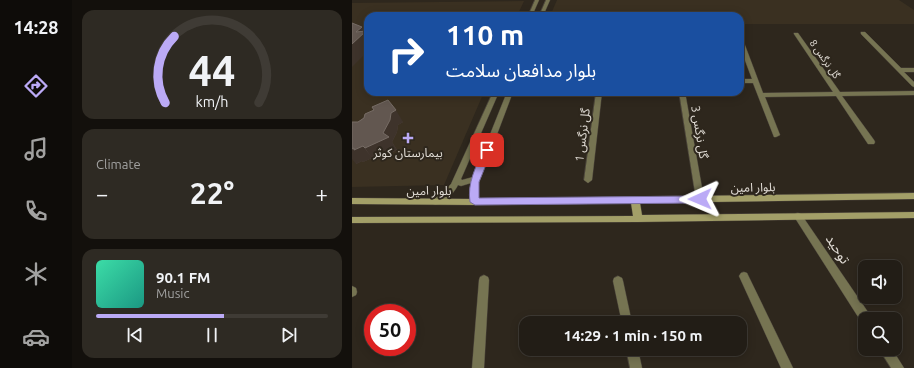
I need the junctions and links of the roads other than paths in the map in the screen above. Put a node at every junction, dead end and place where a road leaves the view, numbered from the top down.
1 (537, 0) edge
2 (548, 0) edge
3 (533, 10) joint
4 (544, 10) joint
5 (796, 34) dead end
6 (862, 34) dead end
7 (744, 50) edge
8 (900, 70) junction
9 (914, 70) edge
10 (744, 81) edge
11 (756, 81) junction
12 (914, 85) edge
13 (914, 93) edge
14 (761, 95) junction
15 (838, 95) junction
16 (494, 96) edge
17 (508, 96) edge
18 (598, 96) edge
19 (683, 96) edge
20 (776, 134) dead end
21 (871, 142) dead end
22 (476, 179) junction
23 (457, 180) junction
24 (588, 180) dead end
25 (914, 196) edge
26 (700, 199) junction
27 (635, 200) junction
28 (352, 201) edge
29 (436, 202) junction
30 (475, 202) junction
31 (914, 215) edge
32 (798, 216) junction
33 (638, 219) junction
34 (352, 220) edge
35 (744, 276) dead end
36 (484, 280) dead end
37 (618, 281) dead end
38 (861, 312) edge
39 (626, 316) edge
40 (633, 356) edge
41 (890, 356) edge
42 (478, 368) edge
43 (636, 368) edge
44 (787, 368) edge
45 (898, 368) edge

1 - 3 street
2 - 4 street
3 - 4 street
5 - 15 street, گل نرگس 8
6 - 8 street
7 - 11 street
8 - 9 street
8 - 12 street
10 - 11 street
11 - 14 street
13 - 15 street
14 - 15 street
14 - 20 street
15 - 21 street, گل نرگس 8
16 - 23 street
17 - 22 street
18 - 24 street, گل نرگس 1
19 - 26 street, گل نرگس 3
22 - 23 street
22 - 30 street
23 - 29 street
25 - 26 main road, بلوار امین
26 - 27 main road, بلوار امین
27 - 30 main road, بلوار امین
27 - 33 main road
28 - 29 main road, بلوار امین
29 - 30 main road, بلوار امین
31 - 32 main road
32 - 33 main road
32 - 38 street, توحید
33 - 34 main road
35 - 44 street
36 - 42 street
37 - 39 street
40 - 43 street
41 - 45 street

